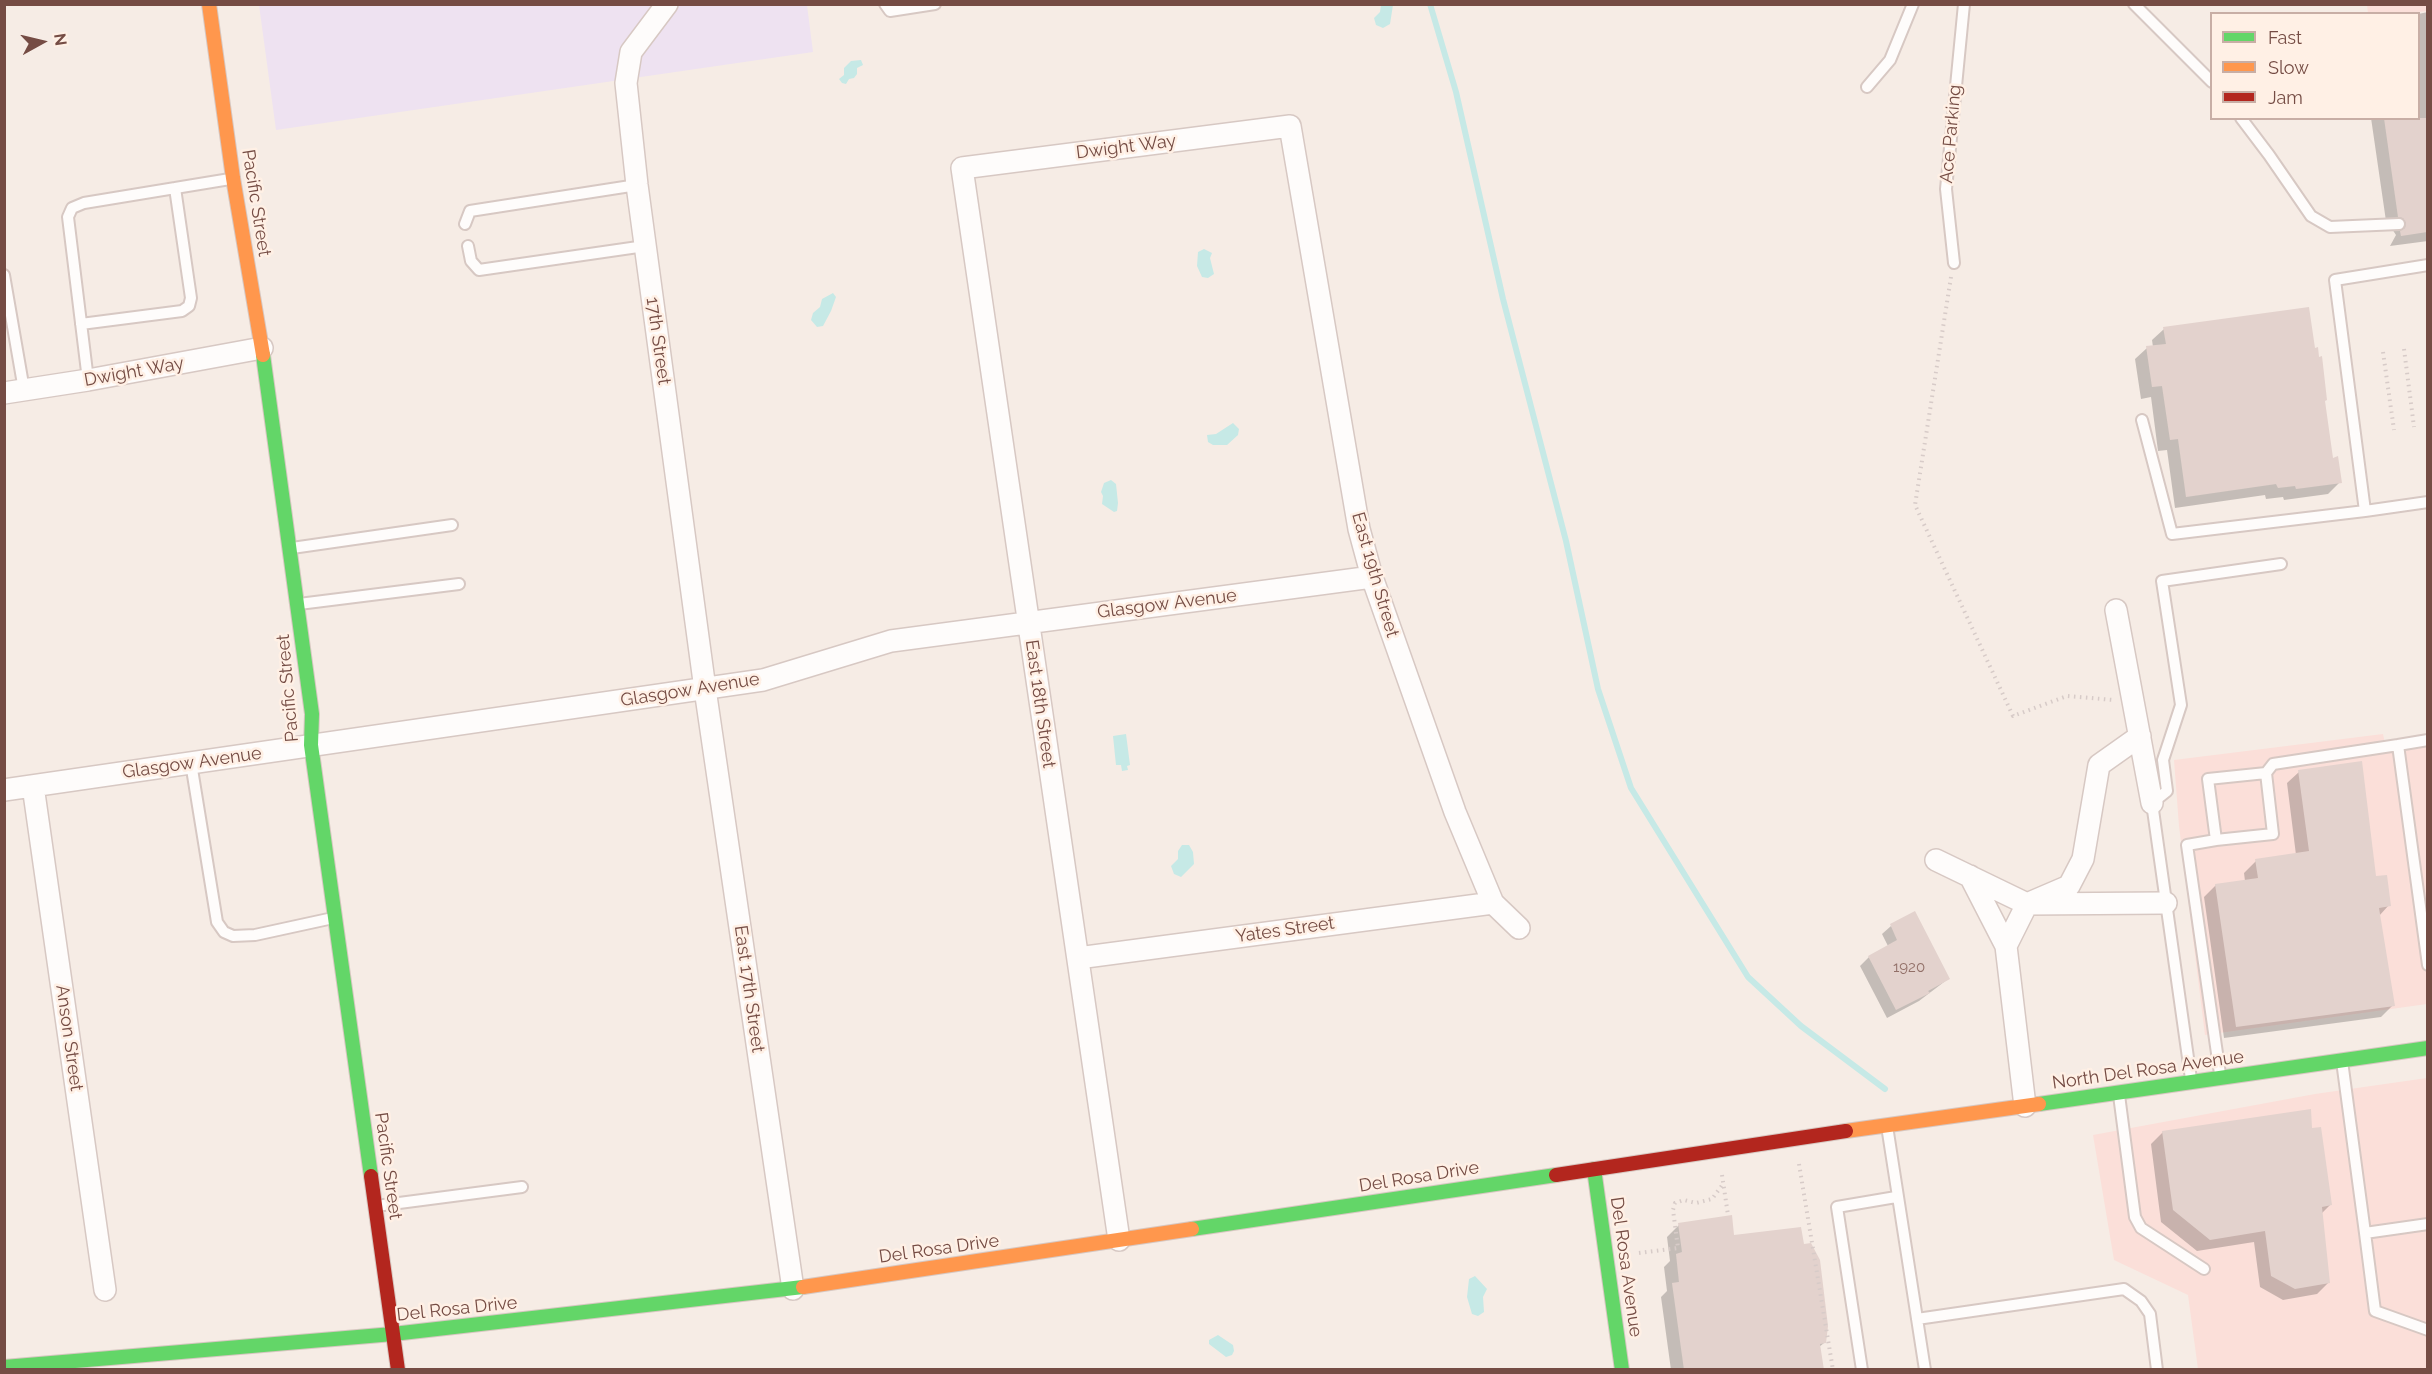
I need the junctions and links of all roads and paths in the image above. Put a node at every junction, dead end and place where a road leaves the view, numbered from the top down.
1 (209, 4) edge
2 (667, 4) edge
3 (885, 4) edge
4 (935, 4) edge
5 (1913, 4) edge
6 (1964, 4) edge
7 (2134, 4) edge
8 (2210, 81) edge
9 (1868, 87) dead end
10 (2243, 120) edge
11 (1290, 126) joint
12 (962, 168) joint
13 (233, 178) junction
14 (637, 185) junction
15 (175, 188) junction
16 (465, 224) dead end
17 (2399, 224) dead end
18 (468, 246) dead end
19 (645, 246) junction
20 (1954, 263) joint
21 (2427, 265) edge
22 (4, 275) edge
23 (81, 324) junction
24 (262, 348) junction
25 (2404, 349) dead end
26 (2382, 352) dead end
27 (88, 380) junction
28 (14, 391) edge
29 (2142, 420) dead end
30 (2414, 427) dead end
31 (2394, 430) dead end
32 (2427, 502) edge
33 (2365, 511) junction
34 (452, 525) dead end
35 (290, 548) junction
36 (2281, 564) dead end
37 (1372, 577) junction
38 (459, 584) dead end
39 (297, 604) junction
40 (2116, 610) dead end
41 (1028, 621) junction
42 (705, 689) junction
43 (2133, 701) junction
44 (2140, 736) junction
45 (2427, 740) edge
46 (311, 745) junction
47 (2398, 745) junction
48 (191, 763) junction
49 (2266, 773) junction
50 (33, 786) junction
51 (4, 790) edge
52 (2152, 803) junction
53 (2216, 840) junction
54 (1936, 860) dead end
55 (1970, 876) junction
56 (1493, 903) junction
57 (2166, 903) junction
58 (2027, 904) junction
59 (335, 918) junction
60 (1519, 928) dead end
61 (2006, 946) junction
62 (1078, 958) junction
63 (2427, 965) edge
64 (2427, 1048) edge
65 (2342, 1060) junction
66 (2221, 1078) junction
67 (2191, 1082) junction
68 (2119, 1092) junction
69 (2025, 1106) junction
70 (1880, 1126) junction
71 (1799, 1164) dead end
72 (1594, 1169) junction
73 (1722, 1175) dead end
74 (1724, 1184) junction
75 (522, 1187) dead end
76 (1896, 1197) junction
77 (375, 1206) junction
78 (1728, 1215) dead end
79 (2427, 1224) edge
80 (2365, 1233) junction
81 (1119, 1240) junction
82 (1639, 1253) dead end
83 (2204, 1269) dead end
84 (793, 1289) junction
85 (105, 1290) dead end
86 (1917, 1318) junction
87 (2427, 1330) edge
88 (393, 1334) junction
89 (4, 1367) edge
90 (398, 1370) edge
91 (1622, 1370) edge
92 (1833, 1370) edge
93 (1862, 1370) edge
94 (1925, 1370) edge
95 (2157, 1370) edge

1 - 13 main road, Pacific Street
2 - 14 street, 17th Street
3 - 4 lane
5 - 9 lane
6 - 20 lane, Ace Parking
7 - 8 lane
10 - 17 lane
11 - 12 street, Dwight Way
11 - 37 street, East 19th Street
12 - 41 street, East 18th Street
13 - 15 lane
13 - 24 main road, Pacific Street
14 - 16 lane
14 - 19 street, 17th Street
15 - 23 lane
15 - 23 lane
18 - 19 lane
19 - 42 street, 17th Street
20 - 43 path
21 - 33 lane
22 - 28 lane
23 - 27 lane
24 - 27 street, Dwight Way
24 - 35 main road, Pacific Street
25 - 30 path
26 - 31 path
27 - 28 street, Dwight Way
29 - 33 lane
32 - 33 lane
34 - 35 lane
35 - 39 main road, Pacific Street
36 - 52 lane
37 - 41 street, Glasgow Avenue
37 - 56 street, East 19th Street
38 - 39 lane
39 - 46 main road, Pacific Street
40 - 43 street
41 - 42 street, Glasgow Avenue
41 - 62 street, East 18th Street
42 - 46 street, Glasgow Avenue
42 - 84 street, East 17th Street
43 - 44 street
44 - 52 street
44 - 58 street
45 - 47 lane
46 - 48 street, Glasgow Avenue
46 - 59 main road, Pacific Street
47 - 49 lane
47 - 63 lane
48 - 50 street, Glasgow Avenue
48 - 59 lane
49 - 53 lane
49 - 53 lane
50 - 51 street, Glasgow Avenue
50 - 85 street, Anson Street
52 - 57 lane
53 - 66 lane
54 - 55 street
55 - 58 street
55 - 61 street
56 - 60 street, East 19th Street
56 - 62 street, Yates Street
57 - 58 street
57 - 67 lane
58 - 61 street
59 - 77 main road, Pacific Street
61 - 69 street
62 - 81 street, East 18th Street
64 - 65 main road, North Del Rosa Avenue
65 - 66 main road, North Del Rosa Avenue
65 - 80 lane
66 - 67 main road, North Del Rosa Avenue
67 - 68 main road, North Del Rosa Avenue
68 - 69 main road, North Del Rosa Avenue
68 - 83 lane
69 - 70 main road, North Del Rosa Avenue
70 - 72 main road, Del Rosa Drive
70 - 76 lane
71 - 92 path
72 - 81 main road, Del Rosa Drive
72 - 91 main road, Del Rosa Avenue
73 - 74 path
74 - 78 path
74 - 82 path
75 - 77 lane
76 - 86 lane
76 - 93 lane
77 - 88 main road, Pacific Street
79 - 80 lane
80 - 87 lane
81 - 84 main road, Del Rosa Drive
84 - 88 main road, Del Rosa Drive
86 - 94 lane
86 - 95 lane
88 - 89 main road, Del Rosa Drive
88 - 90 main road, Pacific Street

